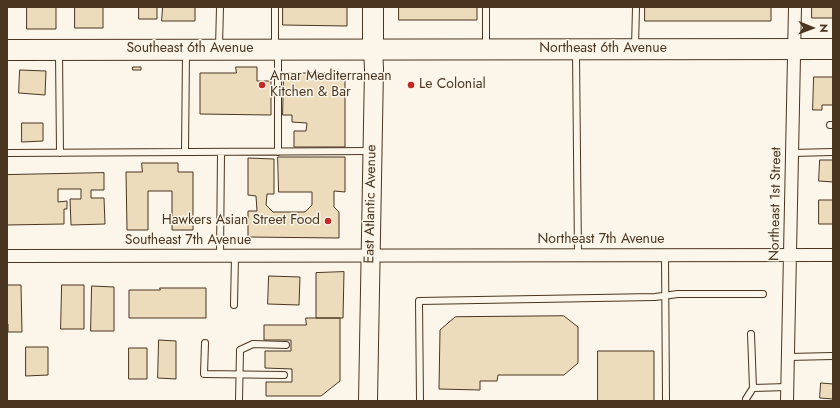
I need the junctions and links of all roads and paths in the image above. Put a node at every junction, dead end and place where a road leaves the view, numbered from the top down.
1 (220, 7) edge
2 (275, 7) edge
3 (373, 7) edge
4 (486, 7) edge
5 (636, 7) edge
6 (795, 7) edge
7 (186, 49) junction
8 (219, 49) junction
9 (276, 49) junction
10 (373, 49) junction
11 (486, 49) junction
12 (576, 49) junction
13 (635, 49) junction
14 (795, 49) junction
15 (833, 49) edge
16 (7, 50) edge
17 (59, 50) junction
18 (372, 151) junction
19 (185, 152) junction
20 (221, 152) junction
21 (278, 152) junction
22 (833, 152) edge
23 (7, 153) edge
24 (60, 153) junction
25 (792, 153) junction
26 (370, 255) junction
27 (578, 255) junction
28 (665, 255) junction
29 (790, 255) junction
30 (833, 255) edge
31 (7, 256) edge
32 (220, 256) junction
33 (235, 256) junction
34 (763, 294) dead end
35 (665, 296) junction
36 (234, 305) dead end
37 (751, 334) dead end
38 (205, 343) dead end
39 (286, 345) dead end
40 (833, 356) edge
41 (788, 357) junction
42 (240, 374) junction
43 (284, 375) dead end
44 (787, 386) junction
45 (753, 388) junction
46 (239, 401) edge
47 (368, 401) edge
48 (420, 401) edge
49 (666, 401) edge
50 (746, 401) edge
51 (787, 401) edge

1 - 8 lane
2 - 9 lane
3 - 10 main road, East Atlantic Avenue
4 - 11 lane
5 - 13 lane
6 - 14 street, Northeast 1st Street
7 - 8 main road, Southeast 6th Avenue
7 - 17 main road, Southeast 6th Avenue
7 - 19 lane
8 - 9 main road, Southeast 6th Avenue
9 - 10 main road, Southeast 6th Avenue
9 - 21 lane
10 - 11 main road, Northeast 6th Avenue
10 - 18 main road, East Atlantic Avenue
11 - 12 main road, Northeast 6th Avenue
12 - 13 main road, Northeast 6th Avenue
12 - 27 lane
13 - 14 main road, Northeast 6th Avenue
14 - 15 main road, Northeast 6th Avenue
14 - 25 street, Northeast 1st Street
16 - 17 main road, Southeast 6th Avenue
17 - 24 lane
18 - 21 lane
18 - 26 main road, East Atlantic Avenue
19 - 20 lane
19 - 24 lane
20 - 21 lane
20 - 32 lane
22 - 25 lane
23 - 24 lane
25 - 29 street, Northeast 1st Street
26 - 27 street, Northeast 7th Avenue
26 - 33 street, Southeast 7th Avenue
26 - 47 main road, East Atlantic Avenue
27 - 28 street, Northeast 7th Avenue
28 - 29 street, Northeast 7th Avenue
28 - 35 lane
29 - 30 street, Northeast 7th Avenue
29 - 41 street, Northeast 1st Street
31 - 32 street, Southeast 7th Avenue
32 - 33 street, Southeast 7th Avenue
33 - 36 lane
34 - 35 lane
35 - 48 lane
35 - 49 lane
37 - 45 lane
38 - 42 lane
39 - 42 lane
40 - 41 lane
41 - 44 street, Northeast 1st Street
42 - 43 lane
42 - 46 lane
44 - 45 lane
44 - 51 street, Northeast 1st Street
45 - 50 lane

